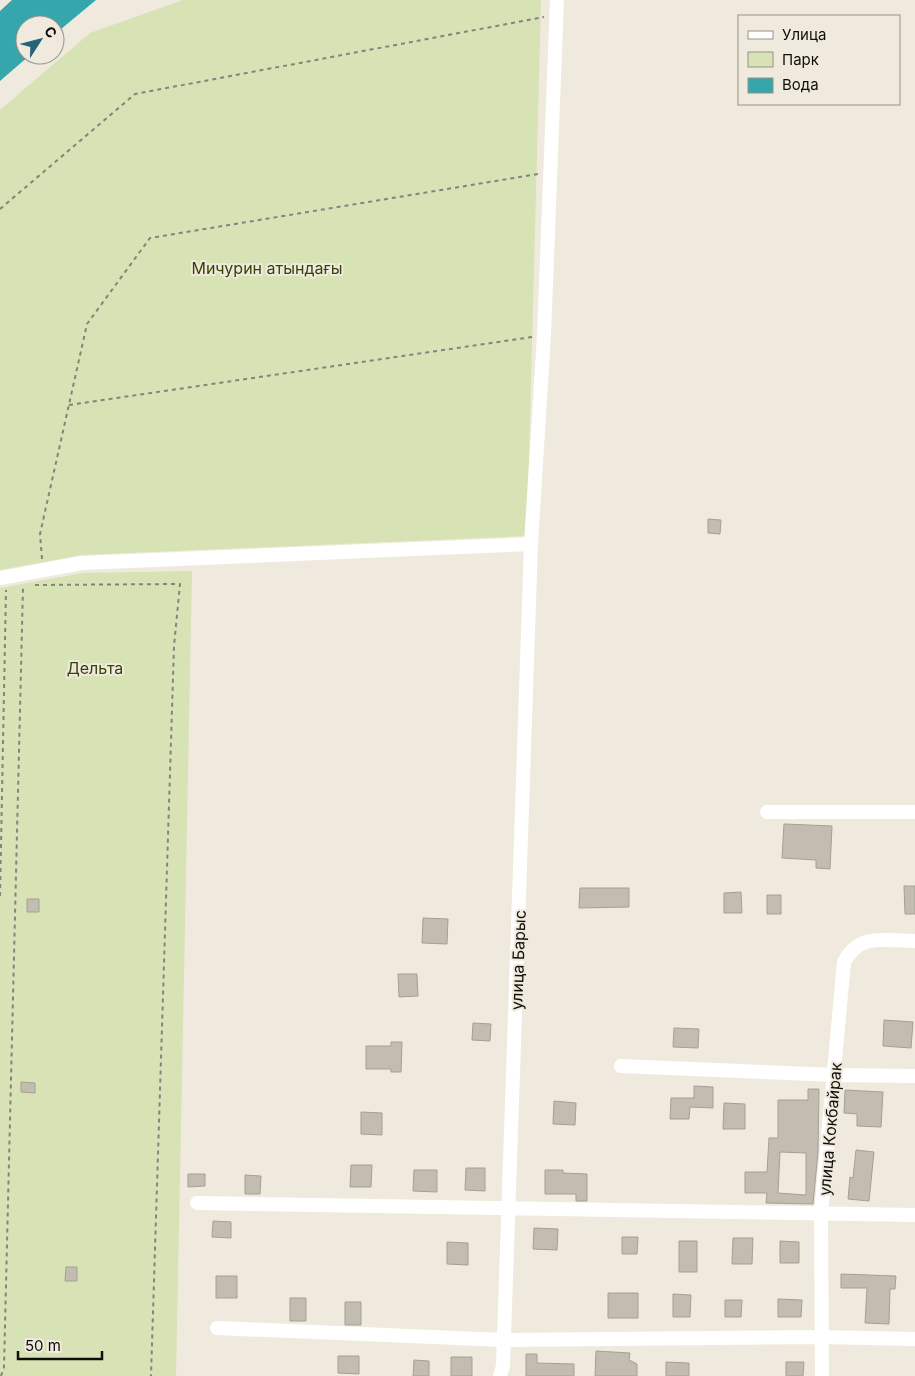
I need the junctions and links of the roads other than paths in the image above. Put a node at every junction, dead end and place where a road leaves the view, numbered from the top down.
1 (557, 0) edge
2 (531, 544) junction
3 (3, 578) edge
4 (768, 812) dead end
5 (915, 812) edge
6 (914, 941) edge
7 (621, 1066) dead end
8 (835, 1075) junction
9 (915, 1076) edge
10 (196, 1203) dead end
11 (510, 1207) junction
12 (822, 1213) junction
13 (915, 1215) edge
14 (217, 1328) dead end
15 (821, 1337) junction
16 (915, 1339) edge
17 (504, 1340) junction
18 (500, 1376) edge
19 (822, 1376) edge

1 - 2 street, улица Барыс
2 - 3 street
2 - 11 street, улица Барыс
4 - 5 street
6 - 8 street, улица Кокбайрак
7 - 8 street
8 - 9 street
8 - 12 street, улица Кокбайрак
10 - 11 street
11 - 12 street
11 - 17 street, улица Барыс
12 - 13 street
12 - 15 street, улица Кокбайрак
14 - 17 street
15 - 16 street
15 - 17 street
15 - 19 street, улица Кокбайрак
17 - 18 street, улица Барыс

